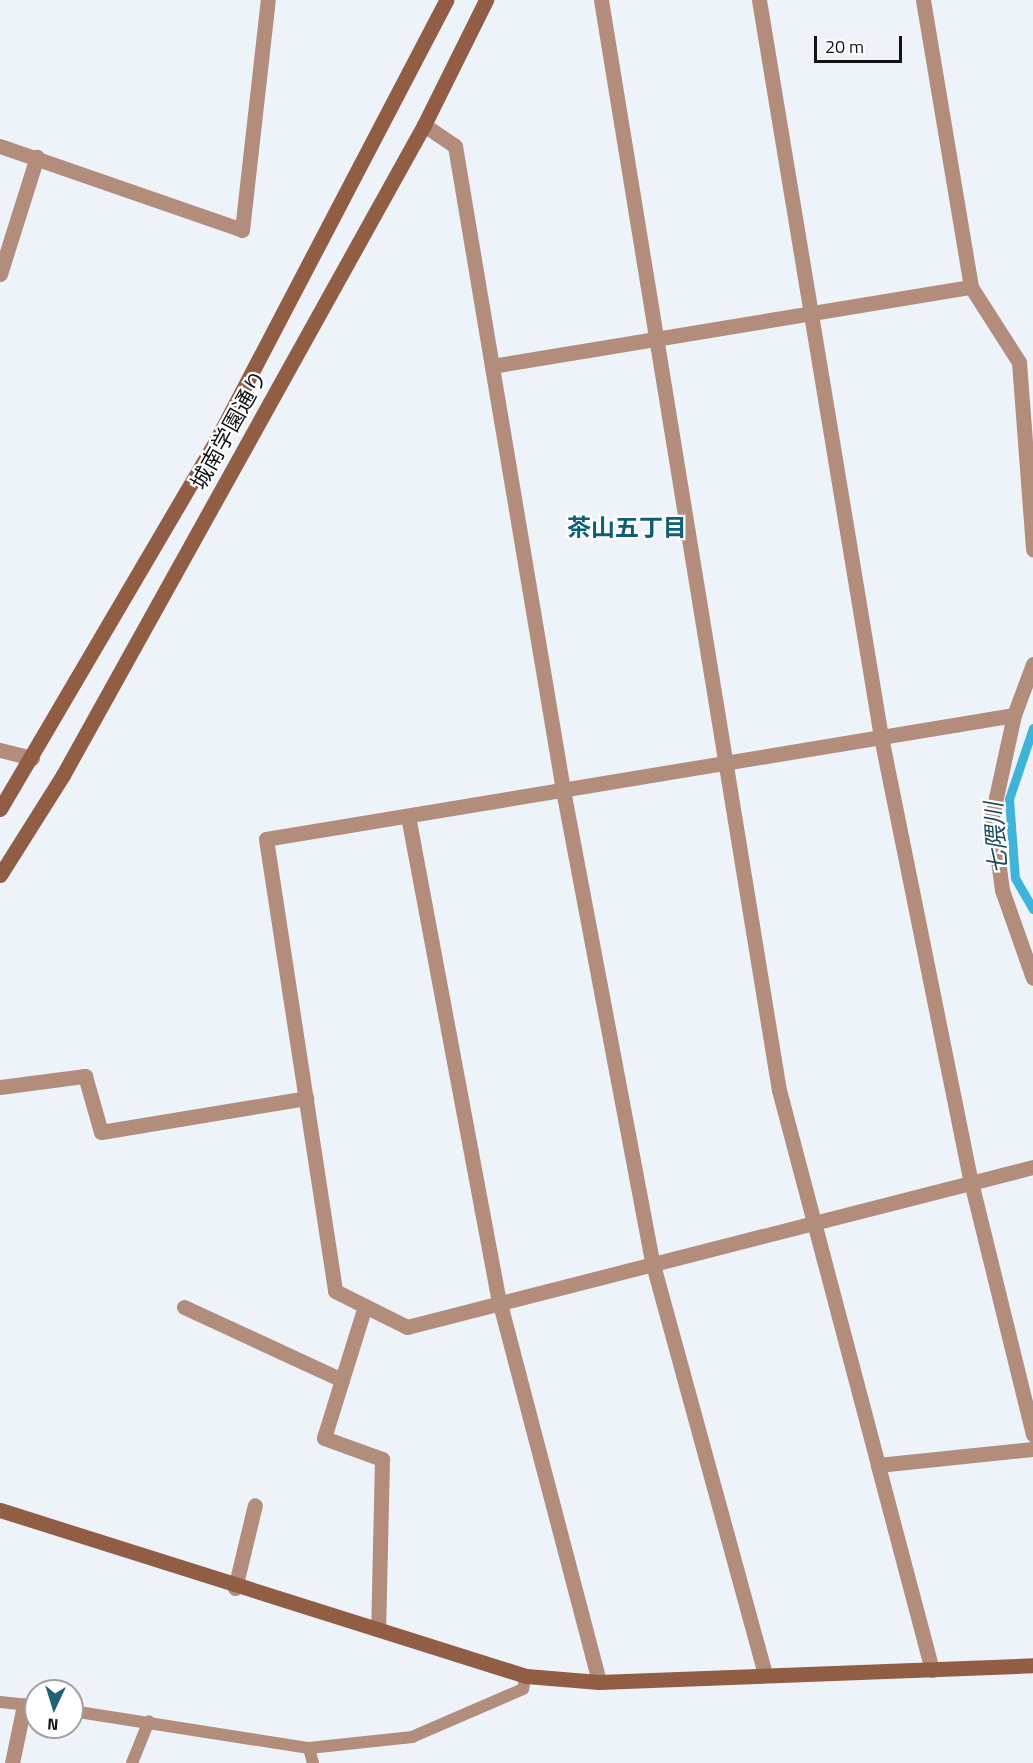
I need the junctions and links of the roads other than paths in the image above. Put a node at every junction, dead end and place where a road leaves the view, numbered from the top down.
1 (268, 0) edge
2 (446, 0) edge
3 (486, 0) edge
4 (601, 0) edge
5 (759, 0) edge
6 (923, 0) edge
7 (424, 125) junction
8 (0, 146) edge
9 (37, 158) junction
10 (0, 274) edge
11 (971, 287) junction
12 (814, 313) junction
13 (652, 340) junction
14 (492, 366) junction
15 (1033, 549) edge
16 (1033, 664) edge
17 (1014, 715) junction
18 (881, 737) junction
19 (0, 750) edge
20 (32, 758) junction
21 (724, 764) junction
22 (563, 790) junction
23 (0, 809) edge
24 (408, 816) junction
25 (0, 875) edge
26 (1033, 978) edge
27 (0, 1087) edge
28 (306, 1098) junction
29 (1033, 1167) edge
30 (971, 1182) junction
31 (812, 1222) junction
32 (652, 1262) junction
33 (500, 1300) junction
34 (365, 1306) junction
35 (184, 1307) dead end
36 (342, 1380) junction
37 (1033, 1434) edge
38 (1033, 1449) edge
39 (878, 1465) junction
40 (255, 1505) dead end
41 (0, 1510) edge
42 (235, 1588) junction
43 (378, 1629) junction
44 (1033, 1665) edge
45 (932, 1670) junction
46 (765, 1674) junction
47 (526, 1676) junction
48 (599, 1682) junction
49 (0, 1702) edge
50 (24, 1704) edge
51 (84, 1713) edge
52 (148, 1721) junction
53 (24, 1724) edge
54 (309, 1748) junction
55 (12, 1763) edge
56 (132, 1763) edge
57 (313, 1763) edge

1 - 9 street
2 - 20 street, 城南学園通り
3 - 7 street, 城南学園通り
4 - 13 street
5 - 12 street
6 - 11 street
7 - 14 street
7 - 25 street, 城南学園通り
8 - 9 street
9 - 10 street
11 - 12 street
11 - 15 street
12 - 13 street
12 - 18 street
13 - 14 street
13 - 21 street
14 - 22 street
16 - 17 street
17 - 18 street
17 - 26 street
18 - 21 street
18 - 30 street
19 - 20 street
20 - 23 street, 城南学園通り
21 - 22 street
21 - 31 street
22 - 24 street
22 - 32 street
24 - 28 street
24 - 33 street
27 - 28 street
28 - 34 street
29 - 30 street
30 - 31 street
30 - 37 street
31 - 32 street
31 - 39 street
32 - 33 street
32 - 46 street
33 - 34 street
33 - 48 street
34 - 36 street
35 - 36 street
36 - 43 street
38 - 39 street
39 - 45 street
40 - 42 street
41 - 42 street
42 - 43 street
43 - 47 street
44 - 45 street
45 - 46 street
46 - 48 street
47 - 48 street
47 - 54 lane
49 - 50 lane
51 - 52 lane
52 - 54 lane
52 - 56 lane
53 - 55 street
54 - 57 lane

